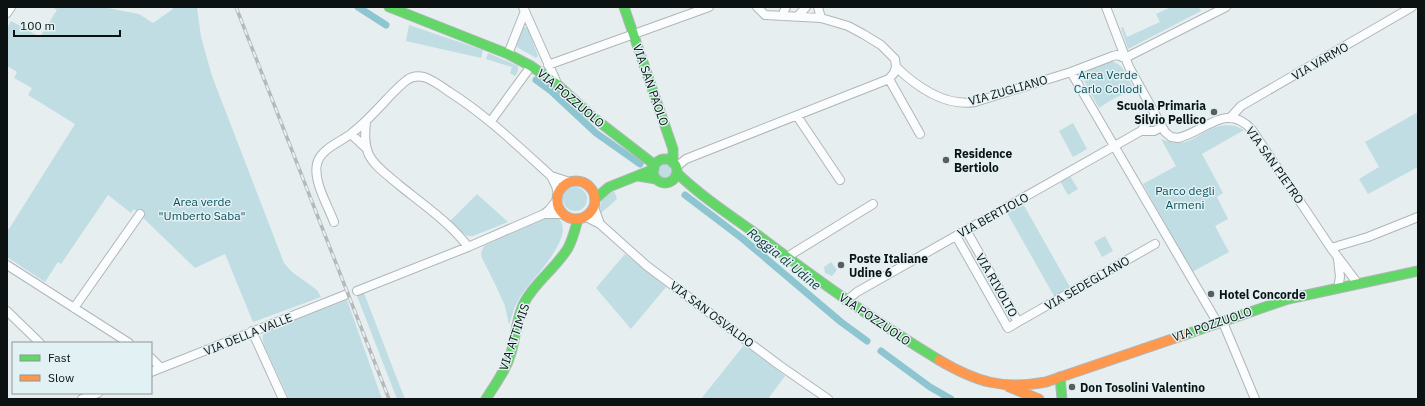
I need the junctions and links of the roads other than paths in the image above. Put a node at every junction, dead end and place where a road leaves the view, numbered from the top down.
1 (11, 7) edge
2 (624, 7) edge
3 (709, 7) edge
4 (757, 7) edge
5 (786, 7) edge
6 (806, 7) edge
7 (818, 7) edge
8 (1106, 7) edge
9 (1226, 7) edge
10 (1412, 7) edge
11 (393, 8) edge
12 (524, 9) edge
13 (7, 13) edge
14 (782, 16) junction
15 (798, 16) junction
16 (821, 18) junction
17 (634, 35) junction
18 (508, 54) junction
19 (1126, 58) junction
20 (548, 65) junction
21 (530, 66) junction
22 (896, 67) junction
23 (1071, 72) junction
24 (889, 79) junction
25 (558, 85) junction
26 (797, 116) junction
27 (1156, 116) junction
28 (1230, 118) junction
29 (366, 121) junction
30 (491, 121) junction
31 (1162, 127) junction
32 (1141, 131) junction
33 (351, 134) junction
34 (920, 134) dead end
35 (1115, 146) junction
36 (366, 148) junction
37 (654, 168) junction
38 (675, 168) junction
39 (551, 176) junction
40 (637, 176) junction
41 (656, 179) junction
42 (840, 180) dead end
43 (570, 182) junction
44 (669, 182) junction
45 (590, 187) junction
46 (609, 187) junction
47 (694, 190) junction
48 (558, 197) junction
49 (594, 203) junction
50 (874, 204) dead end
51 (140, 214) dead end
52 (544, 214) junction
53 (562, 214) junction
54 (1418, 217) edge
55 (578, 218) junction
56 (334, 222) dead end
57 (600, 224) junction
58 (966, 230) junction
59 (956, 236) junction
60 (1155, 244) dead end
61 (468, 247) junction
62 (1331, 248) junction
63 (1337, 256) junction
64 (787, 257) junction
65 (7, 265) edge
66 (1418, 271) edge
67 (1358, 284) junction
68 (1338, 288) junction
69 (357, 291) dead end
70 (345, 295) dead end
71 (846, 301) junction
72 (74, 308) junction
73 (7, 311) edge
74 (1219, 321) junction
75 (1018, 322) junction
76 (252, 331) junction
77 (39, 342) edge
78 (127, 342) edge
79 (152, 359) edge
80 (161, 368) junction
81 (152, 372) edge
82 (1060, 377) junction
83 (1008, 386) junction
84 (94, 394) edge
85 (82, 399) edge
86 (283, 399) edge
87 (486, 399) edge
88 (828, 399) edge
89 (1039, 399) edge
90 (1062, 399) edge
91 (1255, 399) edge

1 - 13 street
2 - 17 main road, VIA SAN PAOLO
3 - 17 street
4 - 14 street, VIA ZUGLIANO
5 - 14 street
6 - 15 street
7 - 16 street
8 - 19 street
9 - 19 street, VIA ZUGLIANO
10 - 28 street, VIA VARMO
11 - 18 main road, VIA POZZUOLO
12 - 18 street
12 - 20 street
14 - 15 street, VIA ZUGLIANO
15 - 16 street, VIA ZUGLIANO
16 - 22 street, VIA ZUGLIANO
17 - 20 street
17 - 38 main road, VIA SAN PAOLO
18 - 21 main road, VIA POZZUOLO
19 - 23 street, VIA ZUGLIANO
19 - 27 street
20 - 25 street
21 - 25 main road, VIA POZZUOLO
21 - 30 street
22 - 23 street, VIA ZUGLIANO
22 - 24 street
23 - 35 street
24 - 26 street
24 - 34 street
25 - 37 main road, VIA POZZUOLO
26 - 38 street
26 - 42 street
27 - 31 street
27 - 32 street, VIA BERTIOLO
28 - 31 street
28 - 62 street, VIA SAN PIETRO
29 - 30 street
29 - 33 street
29 - 36 street
30 - 39 street
31 - 32 street, VIA BERTIOLO
32 - 35 street, VIA BERTIOLO
33 - 36 street
33 - 56 street
35 - 58 street, VIA BERTIOLO
35 - 74 street
36 - 61 street
37 - 38 main road
37 - 40 main road
37 - 41 main road
38 - 44 main road
38 - 47 main road, VIA POZZUOLO
39 - 43 street
39 - 48 street
40 - 41 main road
40 - 46 main road
41 - 44 main road
43 - 45 main road
43 - 48 main road
44 - 47 main road, VIA POZZUOLO
45 - 46 main road
45 - 49 main road
46 - 49 main road
47 - 64 main road, VIA POZZUOLO
48 - 52 street
48 - 53 main road
49 - 55 main road
49 - 57 street, VIA SAN OSVALDO
50 - 64 street
51 - 72 street
52 - 53 street
52 - 61 street
53 - 55 main road
54 - 62 street
55 - 57 street, VIA SAN OSVALDO
55 - 87 main road, VIA ATTIMIS
57 - 88 street, VIA SAN OSVALDO
58 - 59 street, VIA BERTIOLO
58 - 75 street, VIA RIVOLTO
59 - 71 street, VIA BERTIOLO
59 - 75 street, VIA RIVOLTO
60 - 75 street, VIA SEDEGLIANO
61 - 69 street
62 - 63 street, VIA SAN PIETRO
63 - 67 street, VIA SAN PIETRO
63 - 68 street, VIA SAN PIETRO
64 - 71 main road, VIA POZZUOLO
65 - 72 street
66 - 67 main road, VIA POZZUOLO
67 - 68 main road, VIA POZZUOLO
68 - 74 main road, VIA POZZUOLO
70 - 76 street, VIA DELLA VALLE
71 - 83 main road, VIA POZZUOLO
72 - 78 street
73 - 77 street
74 - 82 main road, VIA POZZUOLO
74 - 91 street
76 - 80 street, VIA DELLA VALLE
76 - 86 street
79 - 80 street
80 - 81 street, VIA DELLA VALLE
82 - 83 main road, VIA POZZUOLO
82 - 90 main road
83 - 89 main road, VIA POZZUOLO
84 - 85 street

